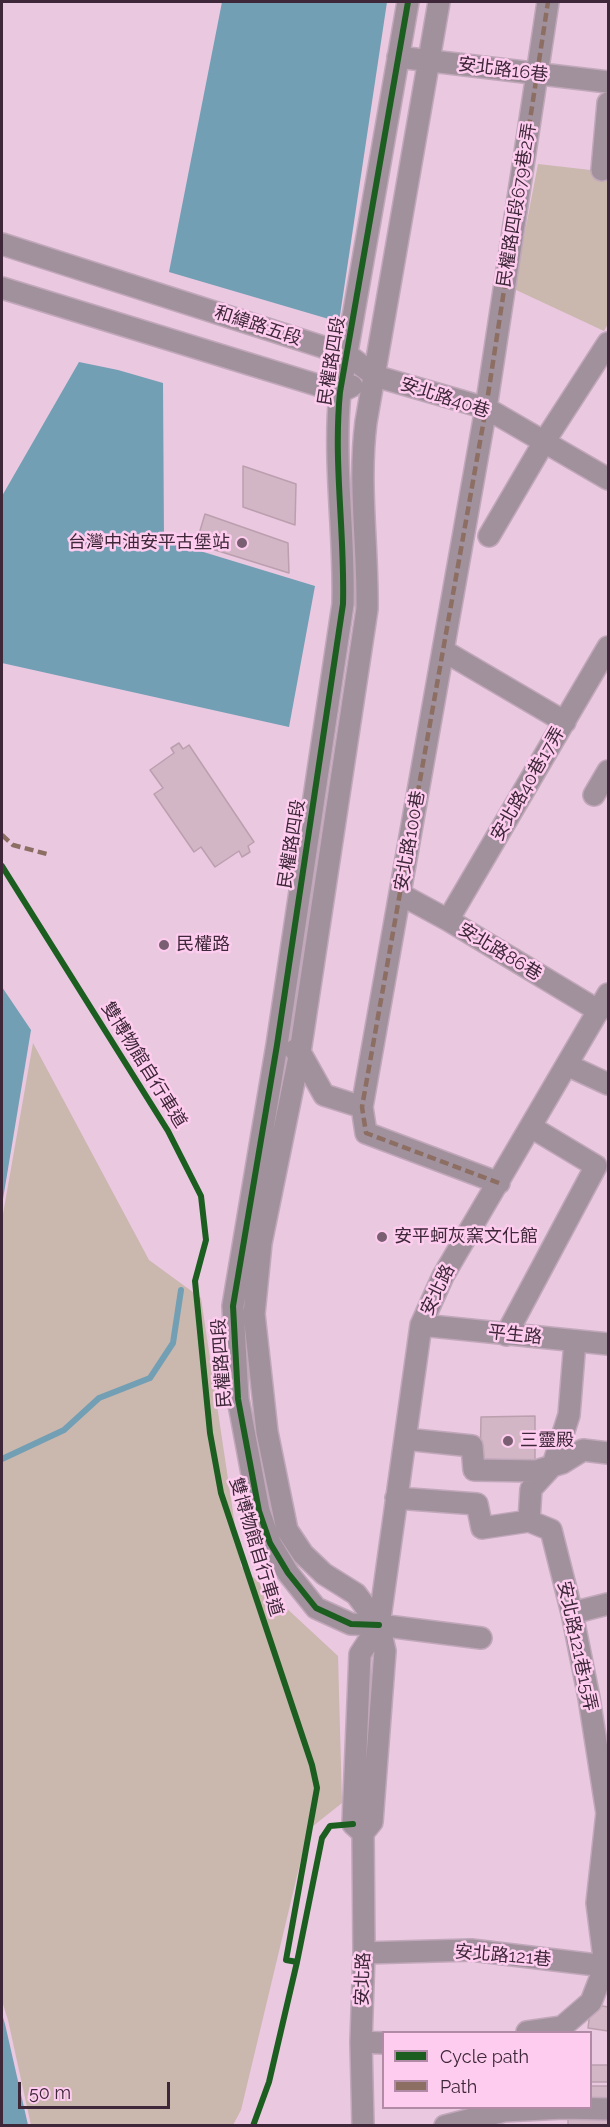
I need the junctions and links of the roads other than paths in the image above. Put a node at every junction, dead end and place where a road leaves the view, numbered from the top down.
1 (408, 2) edge
2 (439, 2) edge
3 (548, 2) edge
4 (398, 57) junction
5 (429, 61) junction
6 (538, 73) junction
7 (609, 82) edge
8 (609, 103) edge
9 (602, 170) dead end
10 (2, 244) edge
11 (2, 288) edge
12 (609, 343) edge
13 (348, 355) junction
14 (375, 376) junction
15 (340, 392) junction
16 (486, 408) junction
17 (544, 442) junction
18 (609, 479) edge
19 (489, 536) dead end
20 (609, 647) edge
21 (444, 651) junction
22 (565, 722) junction
23 (609, 771) edge
24 (594, 795) dead end
25 (400, 894) junction
26 (448, 921) junction
27 (604, 1002) edge
28 (277, 1045) junction
29 (300, 1052) junction
30 (567, 1065) junction
31 (609, 1084) edge
32 (362, 1107) junction
33 (531, 1127) junction
34 (499, 1183) junction
35 (421, 1325) junction
36 (506, 1335) junction
37 (575, 1341) junction
38 (609, 1344) edge
39 (405, 1439) junction
40 (609, 1453) edge
41 (552, 1464) junction
42 (396, 1498) junction
43 (529, 1521) junction
44 (609, 1604) edge
45 (572, 1613) junction
46 (379, 1625) junction
47 (481, 1638) dead end
48 (599, 1695) edge
49 (603, 1903) edge
50 (364, 1953) junction
51 (604, 1966) junction
52 (562, 2030) edge
53 (544, 2031) edge
54 (361, 2042) junction
55 (382, 2043) edge
56 (504, 2109) edge
57 (562, 2109) edge
58 (592, 2109) edge
59 (609, 2109) edge
60 (363, 2126) edge
61 (445, 2126) edge
62 (561, 2126) edge

1 - 4 street, 民權路四段
2 - 5 street, 民權路四段
3 - 6 street, 民權路四段679巷2弄
4 - 5 street, 安北路16巷
4 - 13 street, 民權路四段
5 - 6 street, 安北路16巷
5 - 14 street, 民權路四段
6 - 7 street, 安北路16巷
6 - 16 street, 民權路四段679巷2弄
8 - 9 street
10 - 13 street, 和緯路五段
11 - 15 street
12 - 17 street
13 - 14 street, 和緯路五段
13 - 15 street, 民權路四段
14 - 15 street
14 - 16 street, 安北路40巷
14 - 29 street, 民權路四段
15 - 28 street, 民權路四段
16 - 17 street, 安北路40巷
16 - 21 street, 安北路100巷
17 - 18 street, 安北路40巷
17 - 19 street
20 - 22 street, 安北路40巷17弄
21 - 22 street
21 - 25 street, 安北路100巷
22 - 26 street, 安北路40巷17弄
23 - 24 street
25 - 26 street, 安北路86巷
25 - 32 street, 安北路100巷
26 - 27 street, 安北路86巷
27 - 30 street, 安北路
28 - 29 street
28 - 46 street, 民權路四段
29 - 32 street
29 - 46 street, 民權路四段
30 - 31 street
30 - 33 street, 安北路
32 - 34 street, 安北路100巷
33 - 34 street, 安北路
33 - 36 street
34 - 35 street, 安北路
35 - 36 street, 平生路
35 - 39 street, 安北路
36 - 37 street, 平生路
37 - 38 street, 平生路
37 - 41 street
39 - 41 street
39 - 42 street, 安北路
40 - 41 street
41 - 43 street
42 - 43 street
42 - 46 street, 安北路
43 - 45 street, 安北路121巷15弄
44 - 45 street
45 - 48 street, 安北路121巷15弄
46 - 47 street
46 - 50 street, 安北路
48 - 49 street, 安北路121巷15弄
49 - 51 street, 安北路121巷15弄
50 - 51 street, 安北路121巷
50 - 54 street, 安北路
51 - 52 street, 安北路121巷15弄
52 - 53 street
54 - 55 street
54 - 60 street, 安北路
56 - 61 street
57 - 62 street
58 - 59 street

